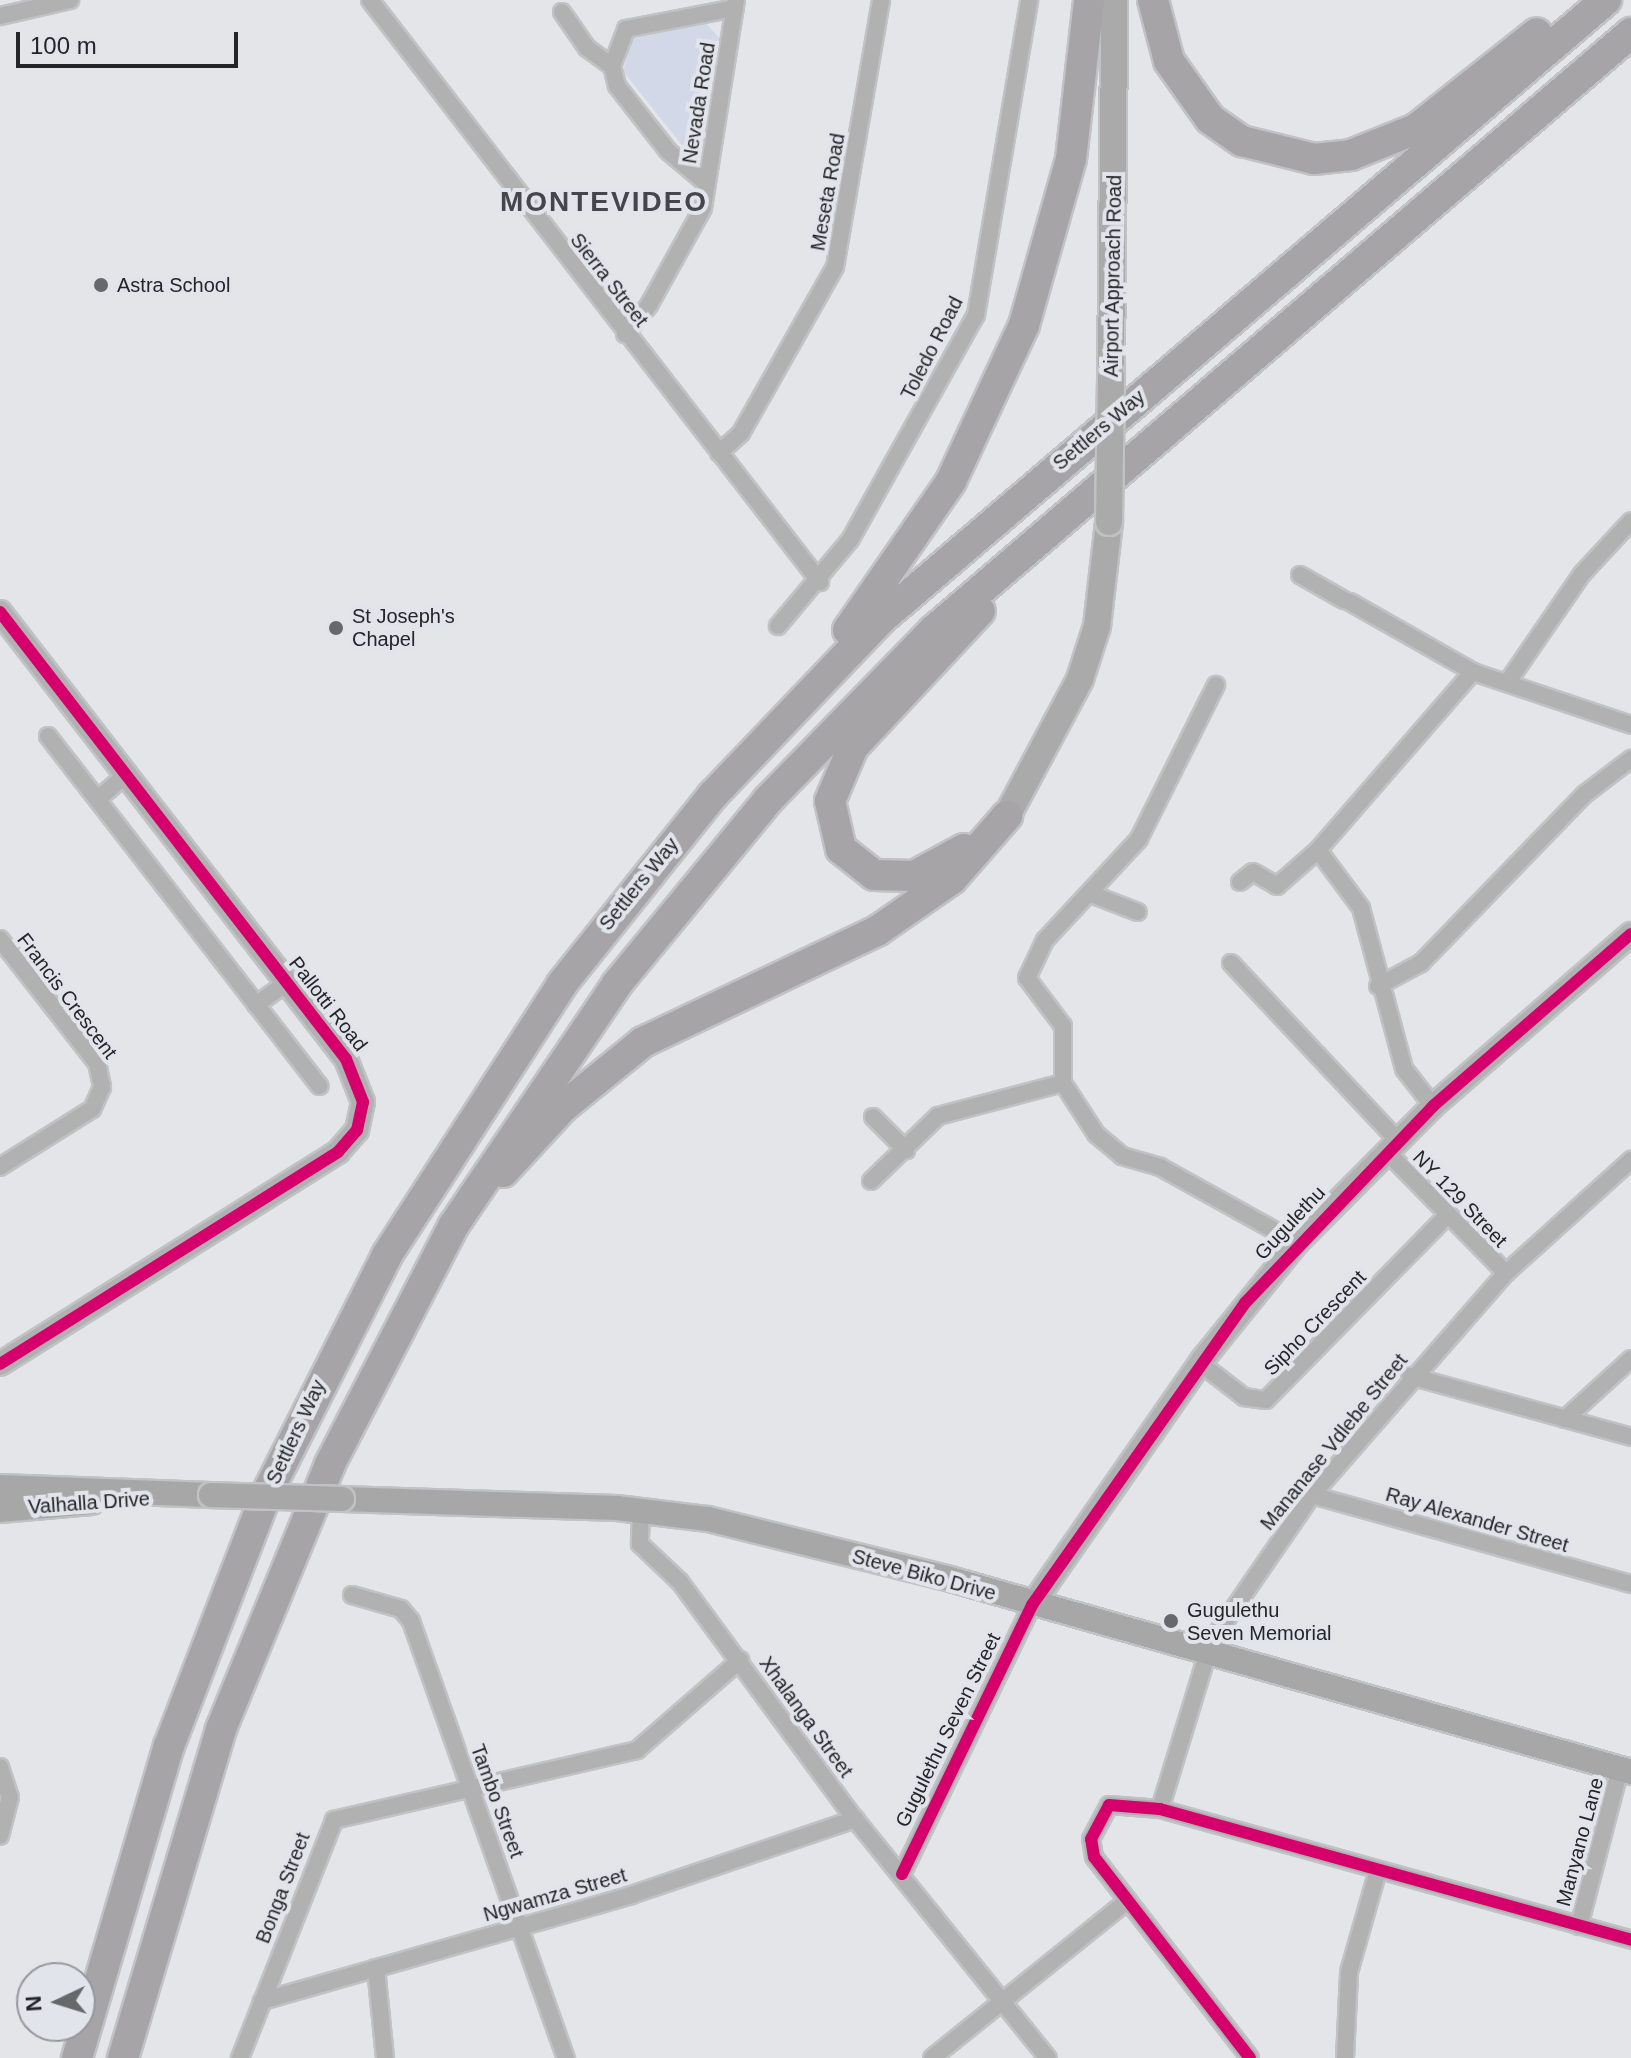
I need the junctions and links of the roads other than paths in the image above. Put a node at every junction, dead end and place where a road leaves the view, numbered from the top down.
1 (70, 0) edge
2 (370, 0) edge
3 (881, 0) edge
4 (1029, 0) edge
5 (1089, 0) edge
6 (1114, 0) edge
7 (1120, 0) edge
8 (1153, 0) edge
9 (1580, 0) edge
10 (1606, 0) edge
11 (736, 4) edge
12 (562, 12) dead end
13 (0, 16) edge
14 (1631, 33) edge
15 (1115, 49) junction
16 (612, 66) junction
17 (707, 184) junction
18 (625, 334) junction
19 (719, 453) junction
20 (1084, 499) junction
21 (1631, 521) edge
22 (1300, 575) dead end
23 (820, 582) junction
24 (0, 612) edge
25 (778, 626) dead end
26 (1473, 672) junction
27 (1507, 683) junction
28 (1216, 685) dead end
29 (1631, 725) edge
30 (48, 736) dead end
31 (1631, 759) edge
32 (126, 775) junction
33 (731, 775) junction
34 (98, 799) junction
35 (1007, 816) junction
36 (1318, 850) junction
37 (1240, 882) dead end
38 (1091, 894) junction
39 (1138, 912) dead end
40 (1631, 934) edge
41 (0, 939) edge
42 (1231, 963) dead end
43 (286, 983) junction
44 (1378, 986) junction
45 (256, 1005) junction
46 (1063, 1083) junction
47 (319, 1086) dead end
48 (1433, 1106) junction
49 (873, 1117) dead end
50 (1392, 1146) junction
51 (906, 1150) junction
52 (1631, 1160) edge
53 (0, 1166) edge
54 (871, 1181) dead end
55 (1447, 1216) junction
56 (1297, 1243) junction
57 (1506, 1273) junction
58 (1631, 1359) edge
59 (1200, 1363) junction
60 (0, 1364) edge
61 (1410, 1376) junction
62 (1565, 1419) junction
63 (1631, 1437) edge
64 (330, 1464) junction
65 (0, 1487) edge
66 (178, 1494) junction
67 (1312, 1495) junction
68 (342, 1499) joint
69 (0, 1510) edge
70 (641, 1510) junction
71 (1631, 1584) edge
72 (352, 1595) dead end
73 (1035, 1599) junction
74 (1205, 1654) junction
75 (740, 1660) junction
76 (0, 1767) edge
77 (1625, 1770) edge
78 (470, 1787) junction
79 (1160, 1809) junction
80 (855, 1819) junction
81 (0, 1836) edge
82 (1378, 1870) junction
83 (902, 1874) junction
84 (1127, 1901) junction
85 (522, 1925) junction
86 (1579, 1926) junction
87 (1631, 1940) edge
88 (376, 1968) junction
89 (1004, 2000) junction
90 (262, 2001) junction
91 (77, 2058) edge
92 (123, 2058) edge
93 (240, 2058) edge
94 (385, 2058) edge
95 (566, 2058) edge
96 (932, 2058) edge
97 (1048, 2058) edge
98 (1250, 2058) edge
99 (1345, 2058) edge

1 - 13 street
2 - 18 street, Sierra Street
3 - 19 street, Meseta Road
4 - 23 street, Toledo Road
5 - 33 highway
6 - 15 main road, Airport Approach Road
7 - 15 main road, Airport Approach Road
8 - 9 highway
10 - 33 highway, Settlers Way
11 - 16 street
11 - 17 street, Nevada Road
12 - 16 street
14 - 20 highway
15 - 35 main road, Airport Approach Road, bridge
16 - 17 street
17 - 18 street, Nevada Road
18 - 19 street, Sierra Street
19 - 23 street, Sierra Street
20 - 35 highway
20 - 64 highway
21 - 27 street
22 - 26 street
23 - 25 street, Toledo Road
24 - 32 street, Pallotti Road
26 - 27 street
26 - 36 street
27 - 29 street
28 - 38 street
30 - 34 street
31 - 44 street
32 - 34 street
32 - 43 street, Pallotti Road
33 - 91 highway, Settlers Way
34 - 45 street
35 - 64 highway
36 - 37 street
36 - 44 street
38 - 39 street
38 - 46 street
40 - 48 street, Gugulethu
41 - 53 street, Francis Crescent
42 - 50 street, NY 129 Street
43 - 45 street
43 - 60 street, Pallotti Road
44 - 48 street
45 - 47 street
46 - 51 street
46 - 56 street
48 - 50 street, Gugulethu
49 - 51 street
50 - 55 street, NY 129 Street
50 - 56 street, Gugulethu
51 - 54 street
52 - 57 street, Mananase Vdlebe Street
55 - 57 street, NY 129 Street
55 - 59 street, Sipho Crescent
56 - 59 street, Gugulethu
57 - 61 street, Mananase Vdlebe Street
58 - 62 street
59 - 73 street, Gugulethu
61 - 62 street
61 - 67 street, Mananase Vdlebe Street
62 - 63 street
64 - 92 highway
65 - 66 main road, Valhalla Drive
66 - 68 main road, Valhalla Drive, bridge
66 - 69 main road, Valhalla Drive
67 - 71 street, Ray Alexander Street
67 - 74 street, Mananase Vdlebe Street
68 - 70 main road, Steve Biko Drive
70 - 73 main road, Steve Biko Drive
70 - 75 street, Xhalanga Street
72 - 78 street, Tambo Street
73 - 74 main road, Steve Biko Drive
73 - 83 street, Gugulethu Seven Street
74 - 77 main road, Steve Biko Drive
74 - 79 street, Mananase Vdlebe Street
75 - 78 street
75 - 80 street, Xhalanga Street
76 - 81 street
77 - 86 street, Manyano Lane
78 - 85 street, Tambo Street
78 - 90 street, Bonga Street
79 - 82 street
79 - 84 street
80 - 83 street, Xhalanga Street
80 - 85 street, Ngwamza Street
82 - 86 street
82 - 99 street
83 - 89 street, Xhalanga Street
84 - 89 street
84 - 98 street
85 - 88 street, Ngwamza Street
85 - 95 street, Tambo Street
86 - 87 street
88 - 90 street, Ngwamza Street
88 - 94 street
89 - 96 street
89 - 97 street, Xhalanga Street
90 - 93 street, Bonga Street

